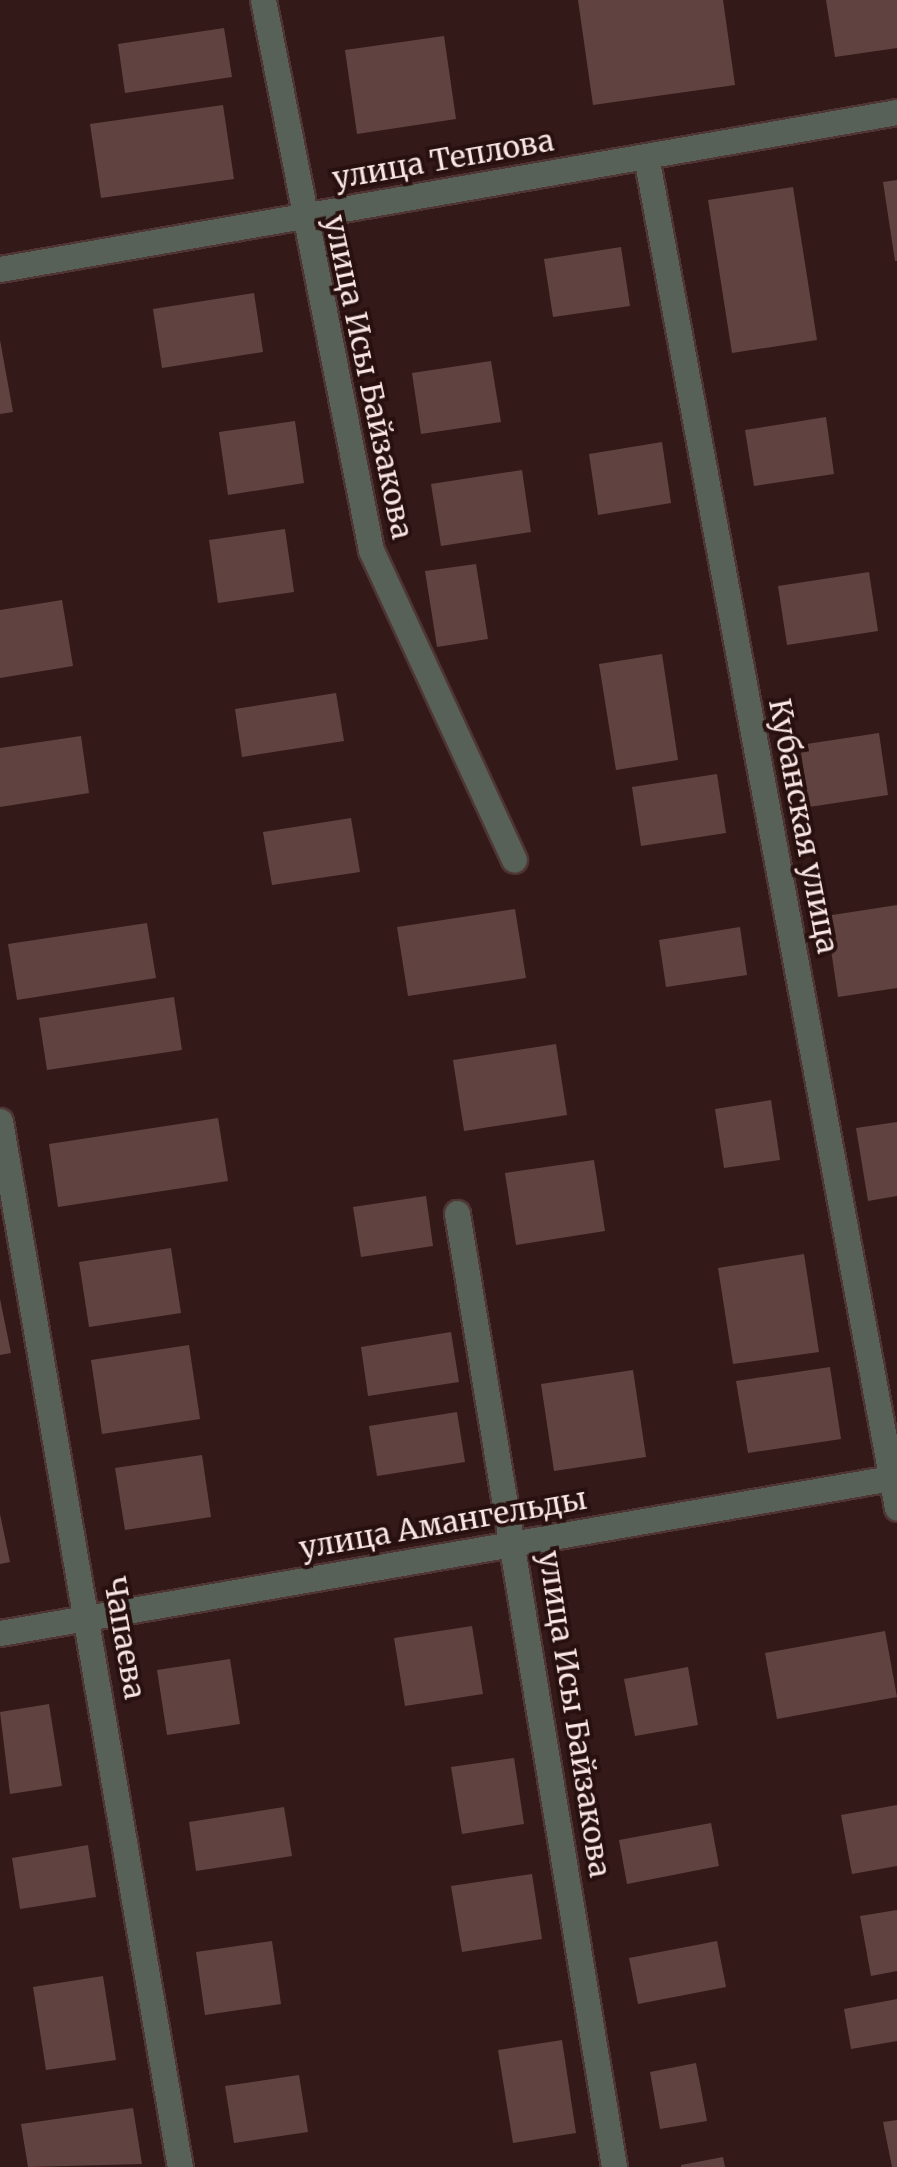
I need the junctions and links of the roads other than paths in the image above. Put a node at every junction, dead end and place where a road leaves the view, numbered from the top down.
1 (263, 0) edge
2 (897, 112) edge
3 (646, 156) junction
4 (301, 217) junction
5 (0, 269) edge
6 (514, 860) dead end
7 (0, 1122) edge
8 (458, 1212) dead end
9 (894, 1477) edge
10 (897, 1508) edge
11 (515, 1543) junction
12 (89, 1618) junction
13 (0, 1633) edge
14 (180, 2167) edge
15 (614, 2167) edge

1 - 4 street, улица Исы Байзакова
2 - 3 street, улица Теплова
3 - 4 street, улица Теплова
3 - 9 street, Кубанская улица
4 - 5 street, улица Теплова
4 - 6 street, улица Исы Байзакова
7 - 12 street, Чапаева
8 - 11 street, улица Исы Байзакова
9 - 10 street, Кубанская улица
9 - 11 street, улица Амангельды
11 - 12 street, улица Амангельды
11 - 15 street, улица Исы Байзакова
12 - 13 street, улица Амангельды
12 - 14 street, Чапаева

